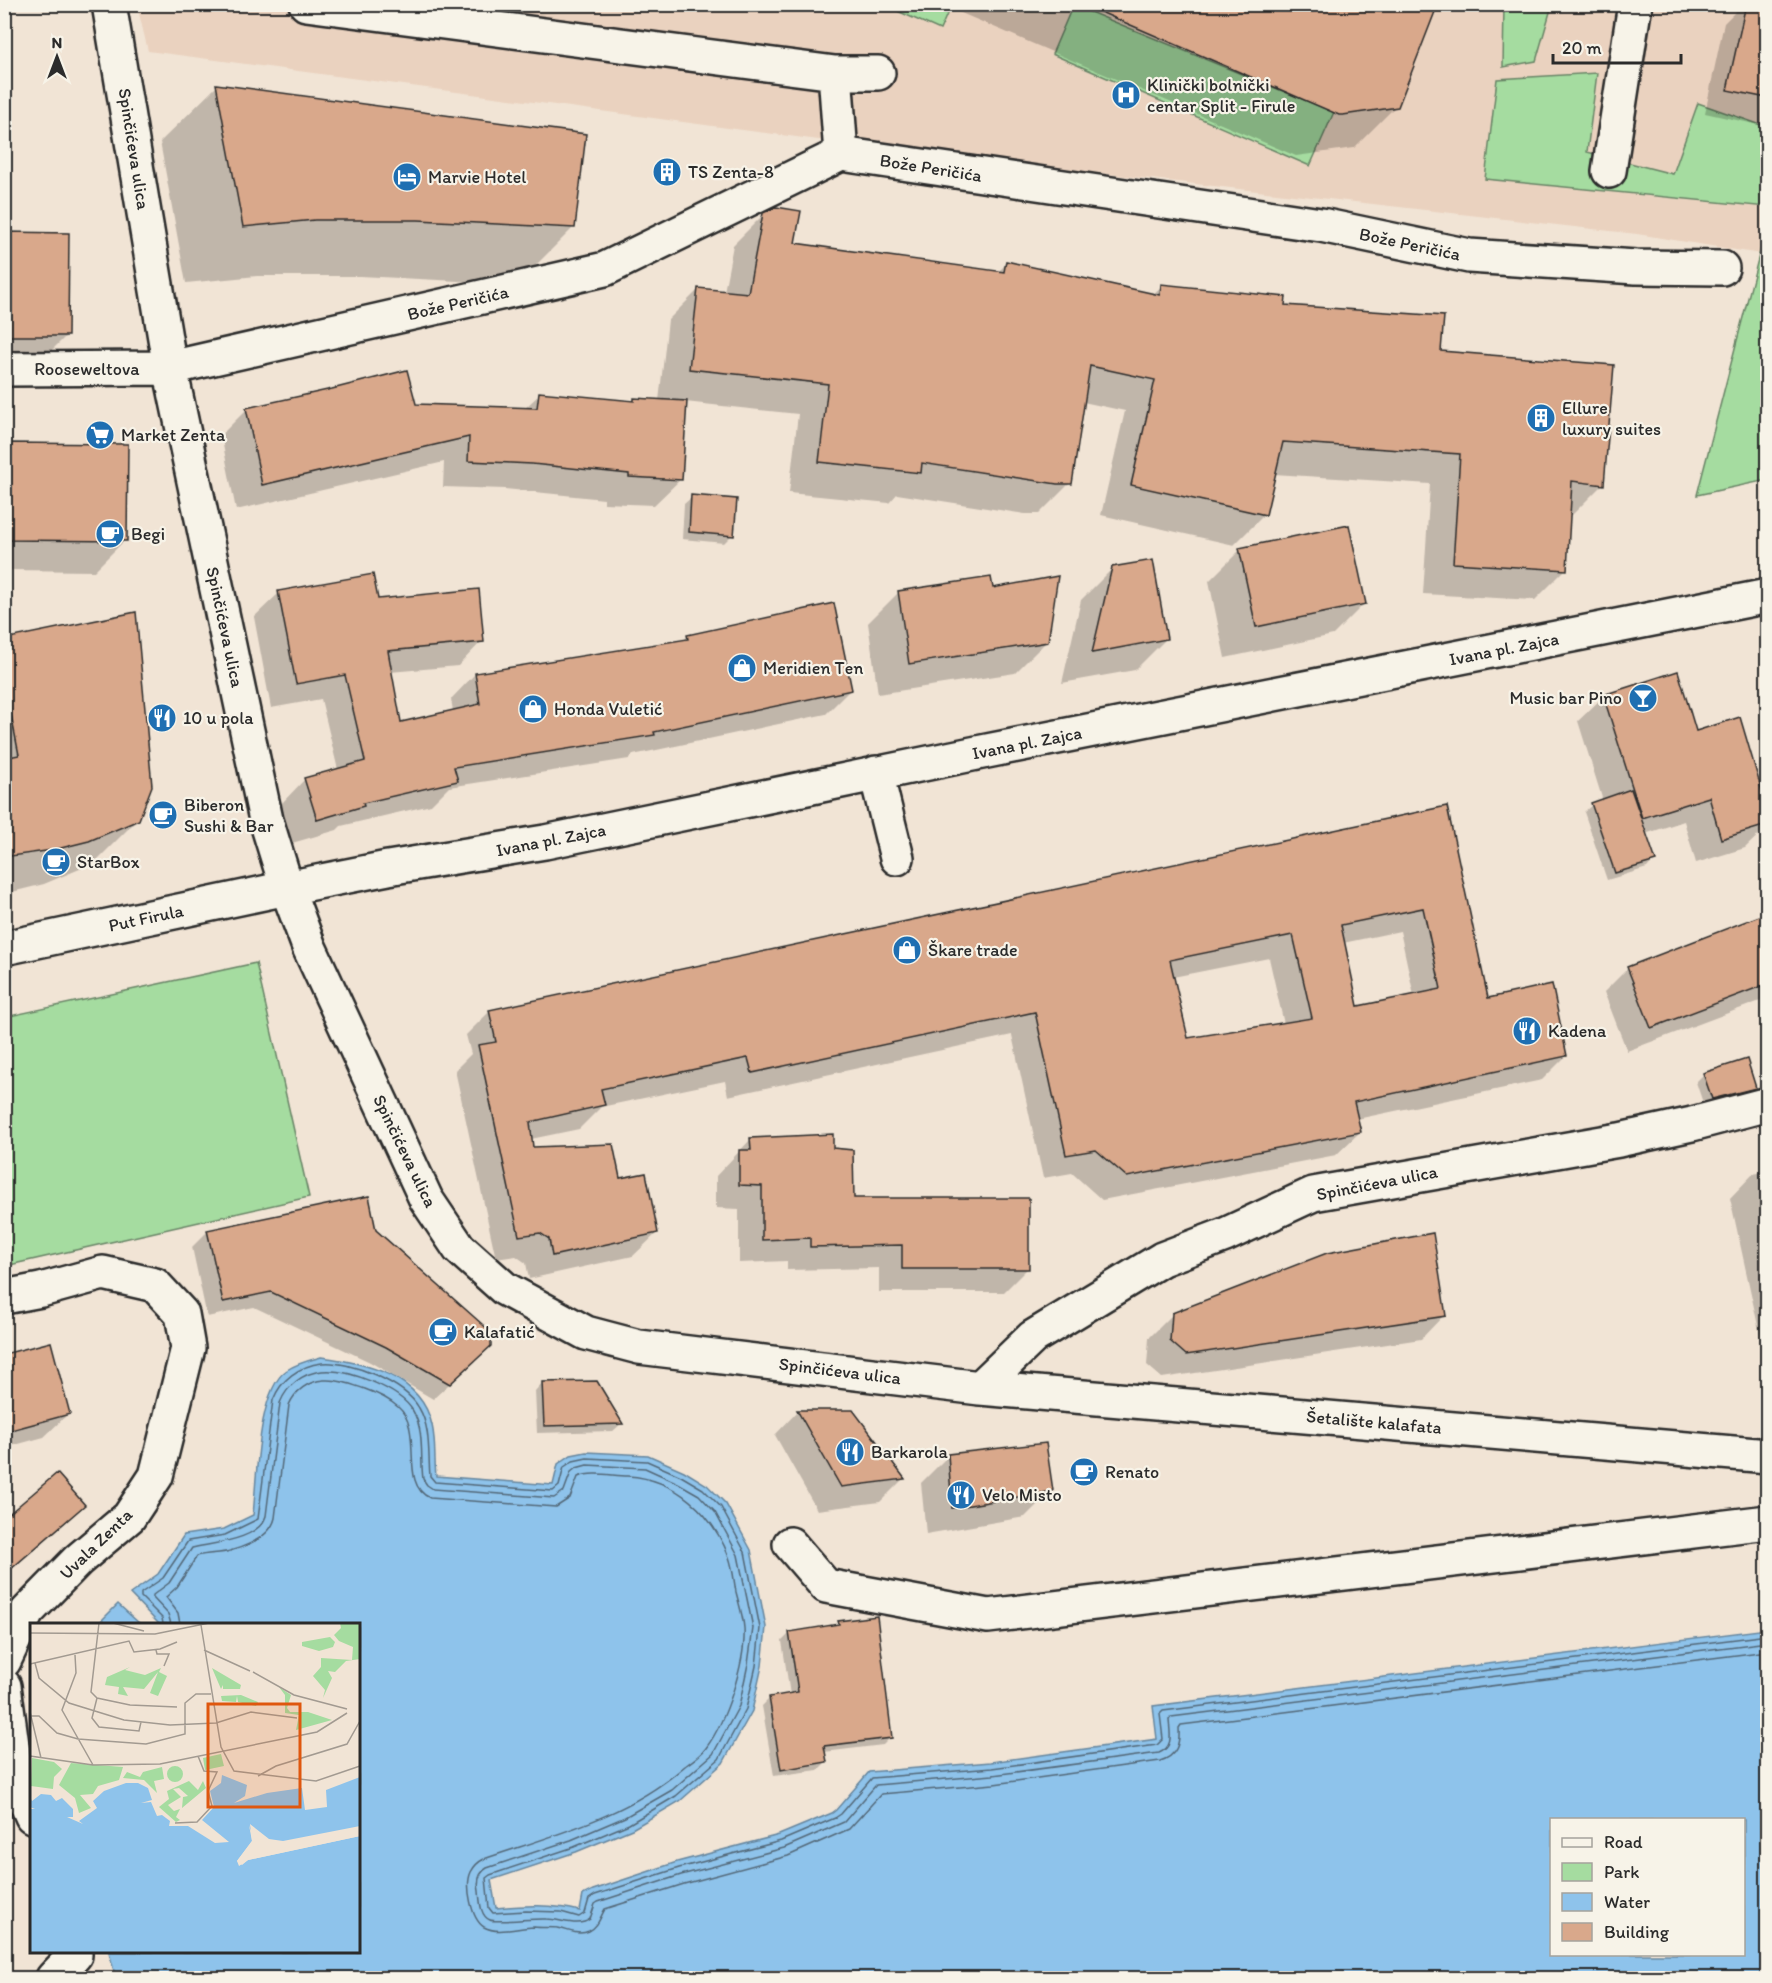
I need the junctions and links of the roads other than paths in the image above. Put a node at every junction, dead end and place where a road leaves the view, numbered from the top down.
1 (109, 4) edge
2 (306, 4) edge
3 (1635, 4) edge
4 (835, 73) junction
5 (878, 73) dead end
6 (841, 154) junction
7 (1609, 171) dead end
8 (1722, 268) dead end
9 (170, 368) junction
10 (4, 369) edge
11 (1767, 596) edge
12 (876, 773) junction
13 (897, 858) dead end
14 (287, 888) junction
15 (4, 948) edge
16 (1767, 1104) edge
17 (4, 1297) edge
18 (980, 1388) junction
19 (1767, 1456) edge
20 (1767, 1522) edge
21 (790, 1544) dead end
22 (4, 1661) edge
23 (4, 1686) edge
24 (30, 1811) edge
25 (75, 1953) edge
26 (53, 1978) edge

1 - 9 street, Spinčićeva ulica
2 - 4 street
3 - 7 street
4 - 5 street
4 - 6 street
6 - 8 street, Bože Peričića
6 - 9 street, Bože Peričića
9 - 10 street, Rooseweltova
9 - 14 street, Spinčićeva ulica
11 - 12 street, Ivana pl. Zajca
12 - 13 street
12 - 14 street, Ivana pl. Zajca
14 - 15 street, Put Firula
14 - 18 street, Spinčićeva ulica
16 - 18 street, Spinčićeva ulica
17 - 22 street, Uvala Zenta
18 - 19 street, Šetalište kalafata
20 - 21 street
23 - 24 street
25 - 26 street

